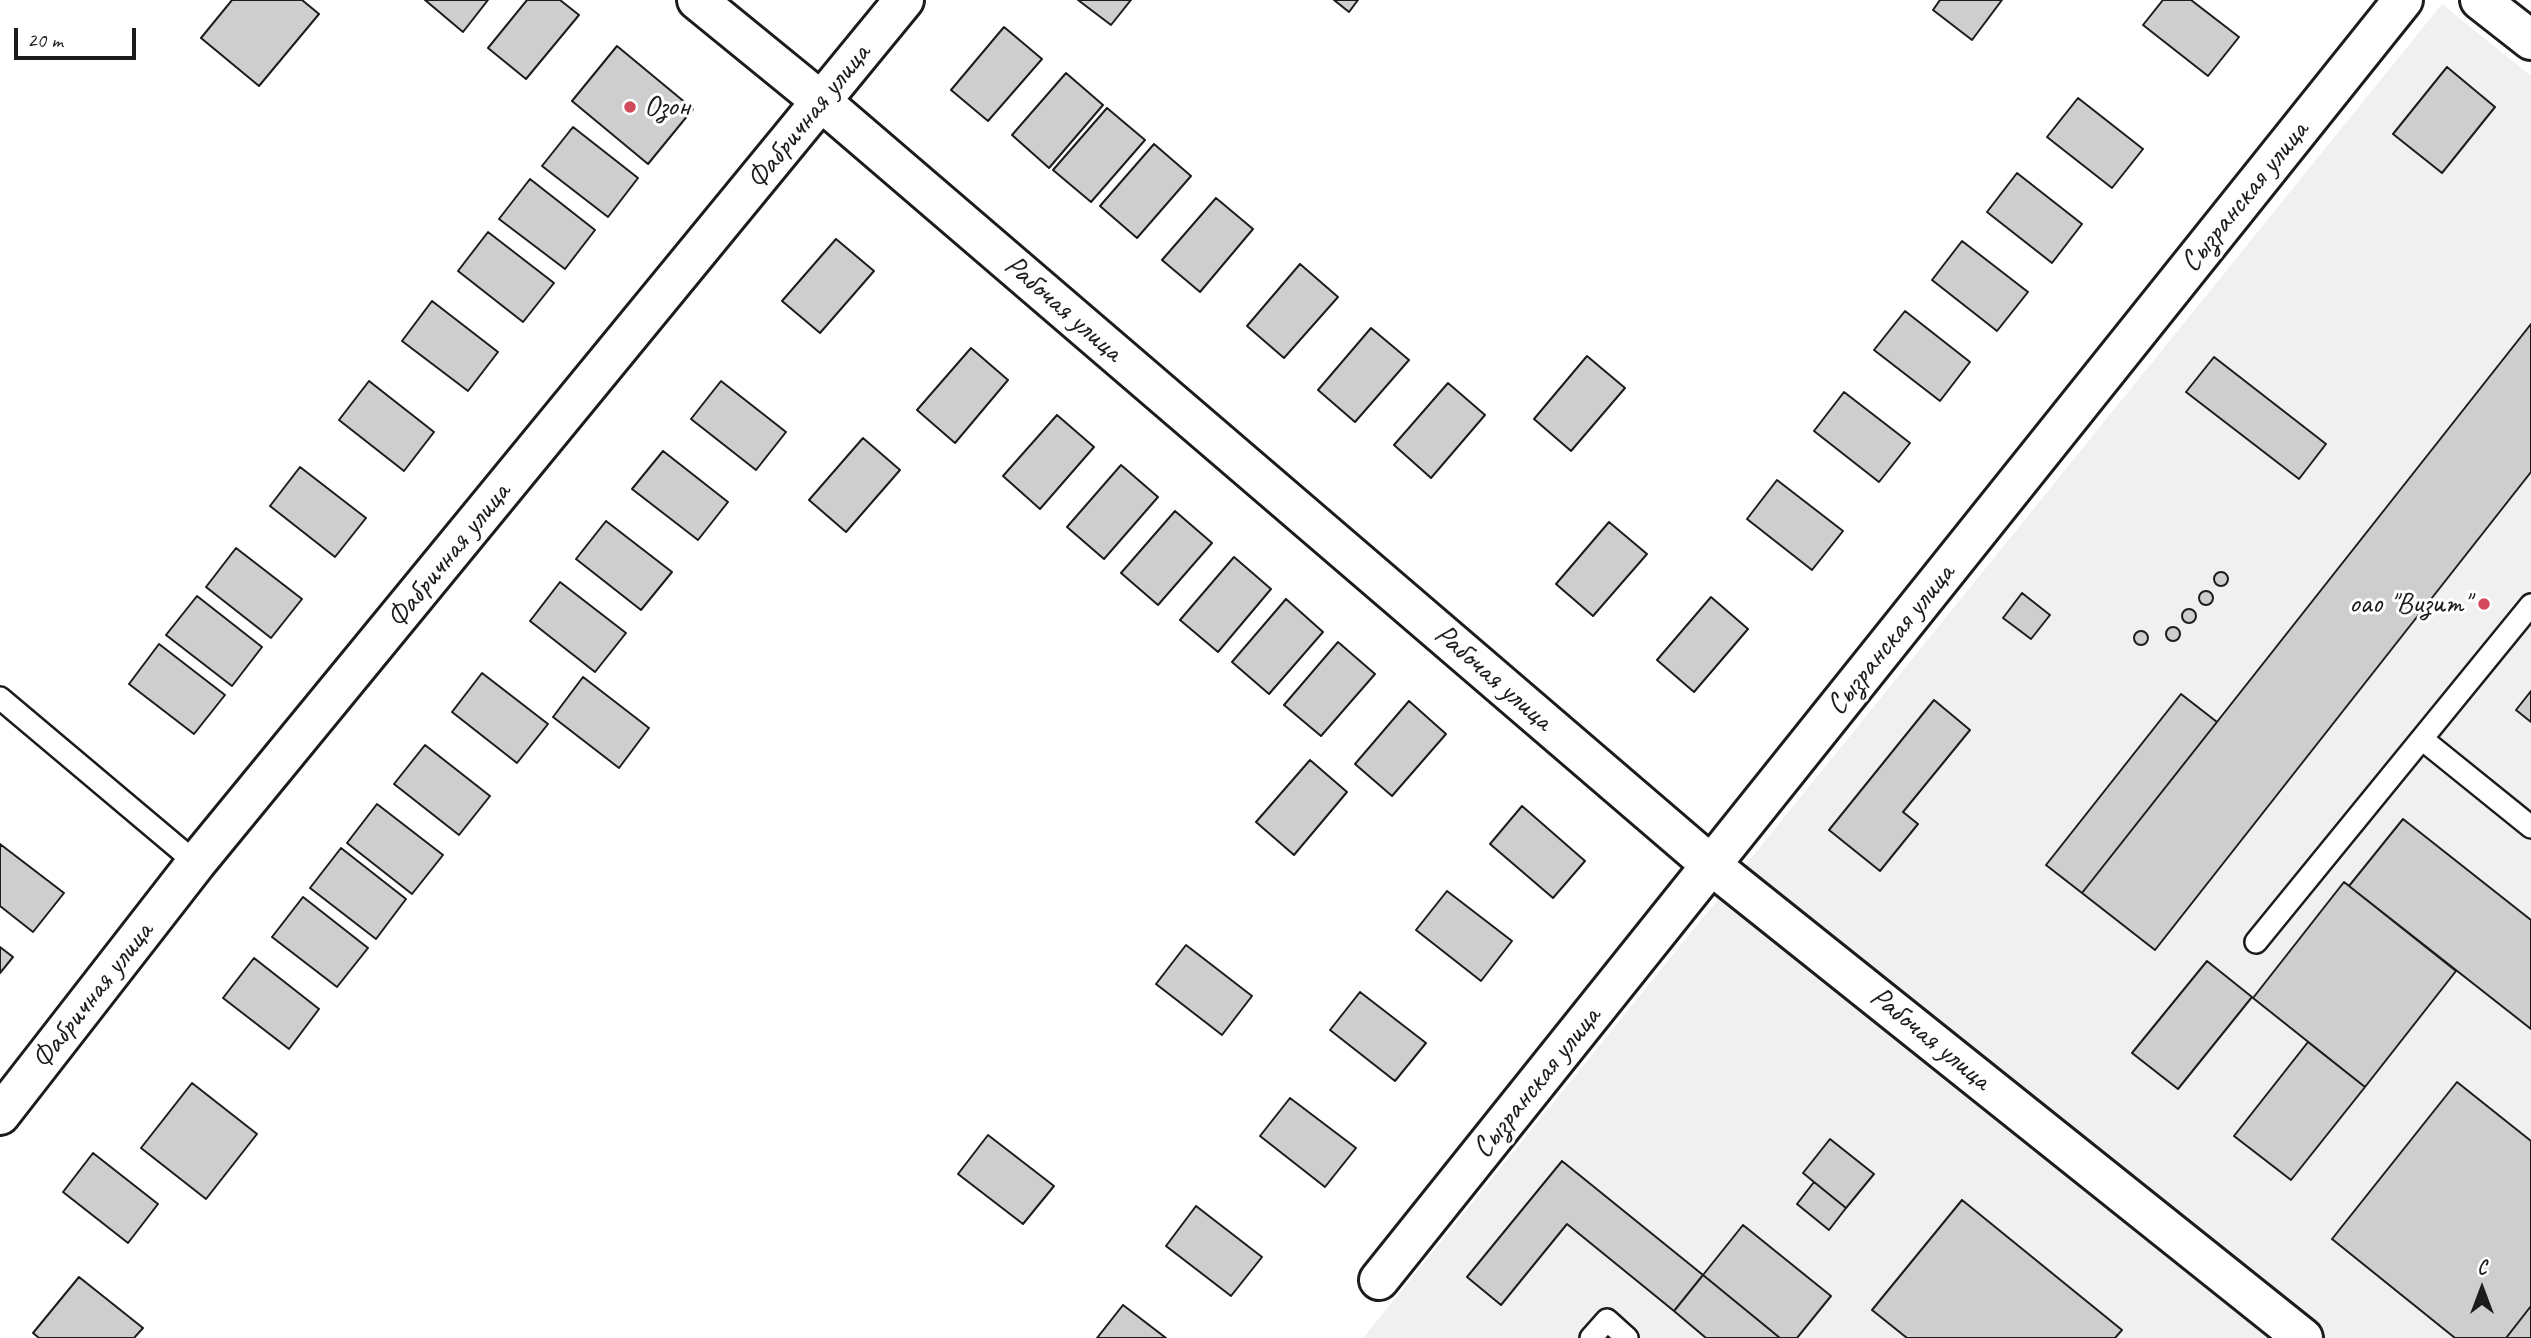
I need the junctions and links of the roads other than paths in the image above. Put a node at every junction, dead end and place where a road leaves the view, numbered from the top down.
1 (697, 0) edge
2 (904, 0) edge
3 (2403, 0) edge
4 (2480, 0) edge
5 (2531, 40) edge
6 (822, 102) junction
7 (2531, 605) edge
8 (0, 698) edge
9 (2421, 739) junction
10 (2531, 828) edge
11 (196, 863) junction
12 (1711, 865) junction
13 (2256, 942) dead end
14 (0, 1115) edge
15 (1379, 1280) dead end
16 (1591, 1338) edge
17 (1627, 1338) edge
18 (2303, 1338) edge

1 - 6 street, Рабочая улица
2 - 6 street, Фабричная улица
3 - 12 street, Сызранская улица
4 - 5 street
6 - 11 street, Фабричная улица
6 - 12 street, Рабочая улица
7 - 9 lane
8 - 11 lane
9 - 10 lane
9 - 13 lane
11 - 14 street, Фабричная улица
12 - 15 street, Сызранская улица
12 - 18 street, Рабочая улица
16 - 17 lane

